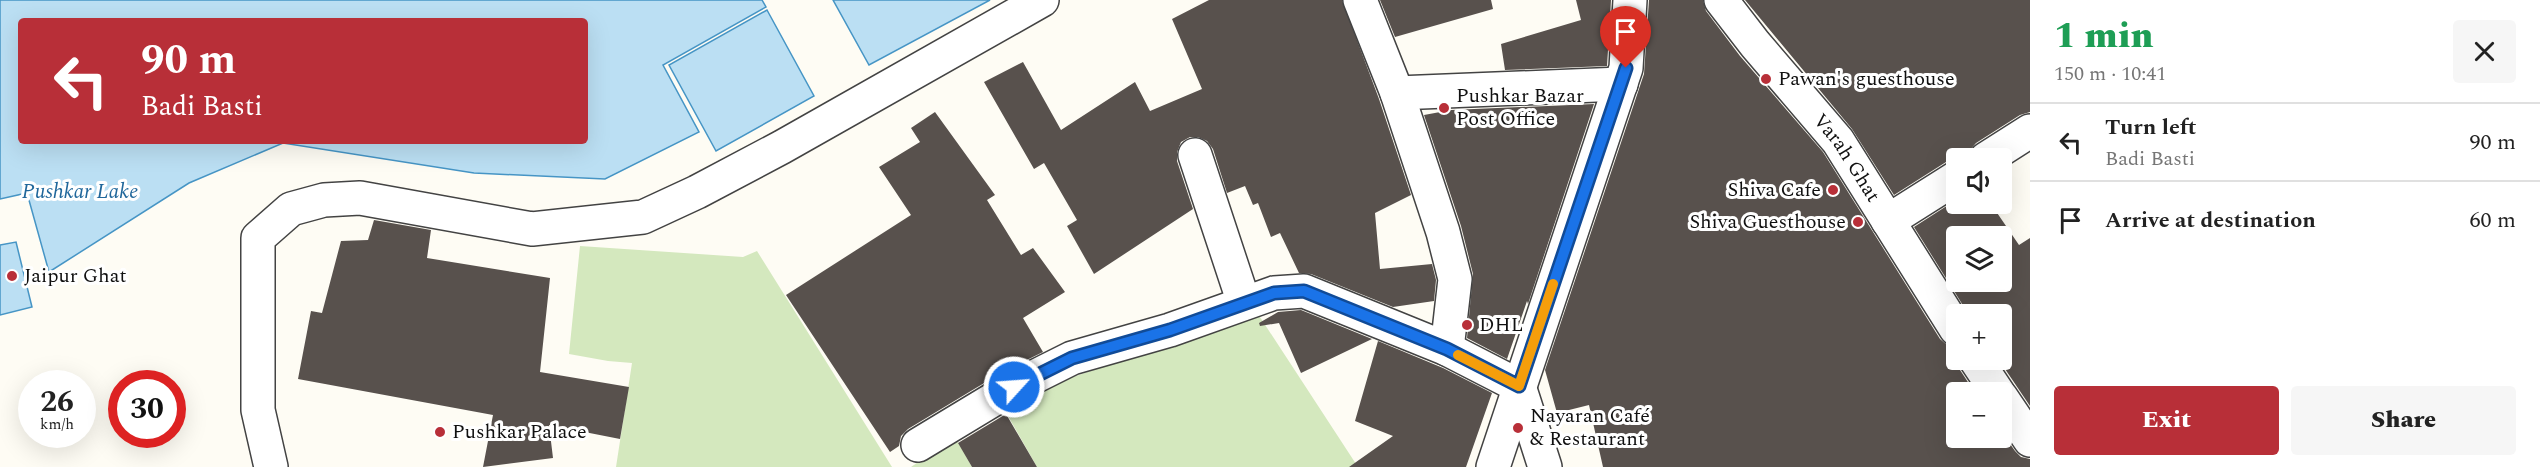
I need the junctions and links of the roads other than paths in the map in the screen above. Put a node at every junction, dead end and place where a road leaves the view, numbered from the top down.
1 (1042, 0) edge
2 (1360, 0) edge
3 (1630, 0) edge
4 (1721, 0) edge
5 (1621, 84) junction
6 (1397, 93) junction
7 (2030, 131) edge
8 (2003, 148) edge
9 (1195, 155) dead end
10 (1946, 184) edge
11 (1888, 221) junction
12 (1244, 303) junction
13 (1946, 313) edge
14 (1447, 349) junction
15 (1519, 386) junction
16 (2012, 413) edge
17 (2030, 440) edge
18 (918, 445) dead end
19 (271, 467) edge
20 (1493, 467) edge
21 (1545, 467) edge

1 - 19 street
2 - 6 street
3 - 5 street
4 - 11 street, Varah Ghat
5 - 6 street
5 - 15 street
6 - 14 street
7 - 8 street
9 - 12 street
10 - 11 street
11 - 13 street, Varah Ghat
12 - 14 street
12 - 18 street
14 - 15 street
15 - 20 street
15 - 21 street
16 - 17 street

